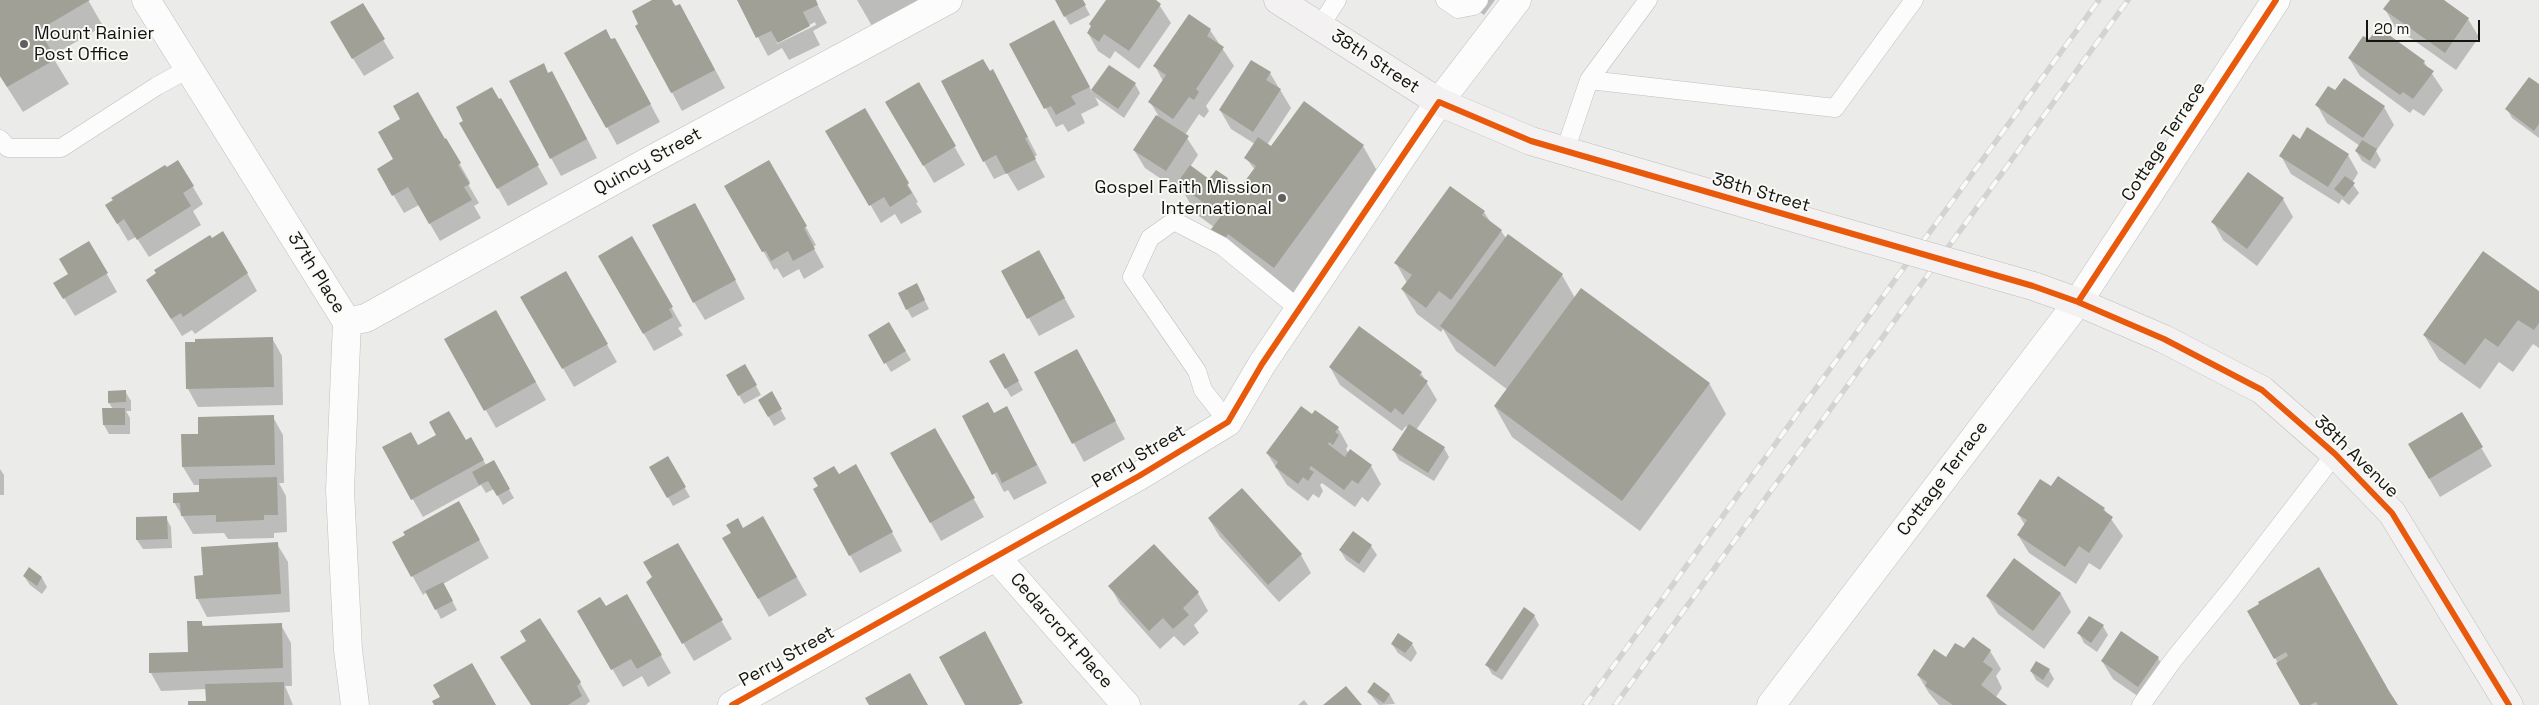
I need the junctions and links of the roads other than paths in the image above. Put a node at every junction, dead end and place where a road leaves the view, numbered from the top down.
1 (146, 0) edge
2 (948, 0) edge
3 (1278, 0) edge
4 (1337, 0) edge
5 (1444, 0) edge
6 (1479, 0) edge
7 (1517, 0) edge
8 (1648, 0) edge
9 (1914, 0) edge
10 (2276, 0) edge
11 (1320, 26) junction
12 (190, 68) junction
13 (1589, 80) junction
14 (1438, 102) junction
15 (0, 139) edge
16 (1565, 151) junction
17 (2078, 302) junction
18 (1299, 309) junction
19 (347, 322) junction
20 (1228, 422) junction
21 (2335, 454) junction
22 (996, 557) junction
23 (355, 705) edge
24 (732, 705) edge
25 (1126, 705) edge
26 (1771, 705) edge
27 (2141, 705) edge
28 (2510, 705) edge

1 - 12 street, 37th Place
2 - 19 street, Quincy Street
3 - 11 main road, 38th Street
4 - 11 lane
5 - 6 lane
7 - 14 street, Perry Street
8 - 13 lane
9 - 13 lane
10 - 17 street, Cottage Terrace
11 - 14 main road, 38th Street
12 - 15 lane
12 - 19 street, 37th Place
13 - 16 lane
14 - 16 main road, 38th Street
14 - 18 street, Perry Street
16 - 17 main road, 38th Street, bridge
17 - 21 main road, 38th Avenue
17 - 26 street, Cottage Terrace
18 - 20 street, Perry Street
18 - 20 lane
19 - 23 street, 37th Place
20 - 22 street, Perry Street
21 - 27 lane
21 - 28 main road, 38th Avenue
22 - 24 street, Perry Street
22 - 25 street, Cedarcroft Place

